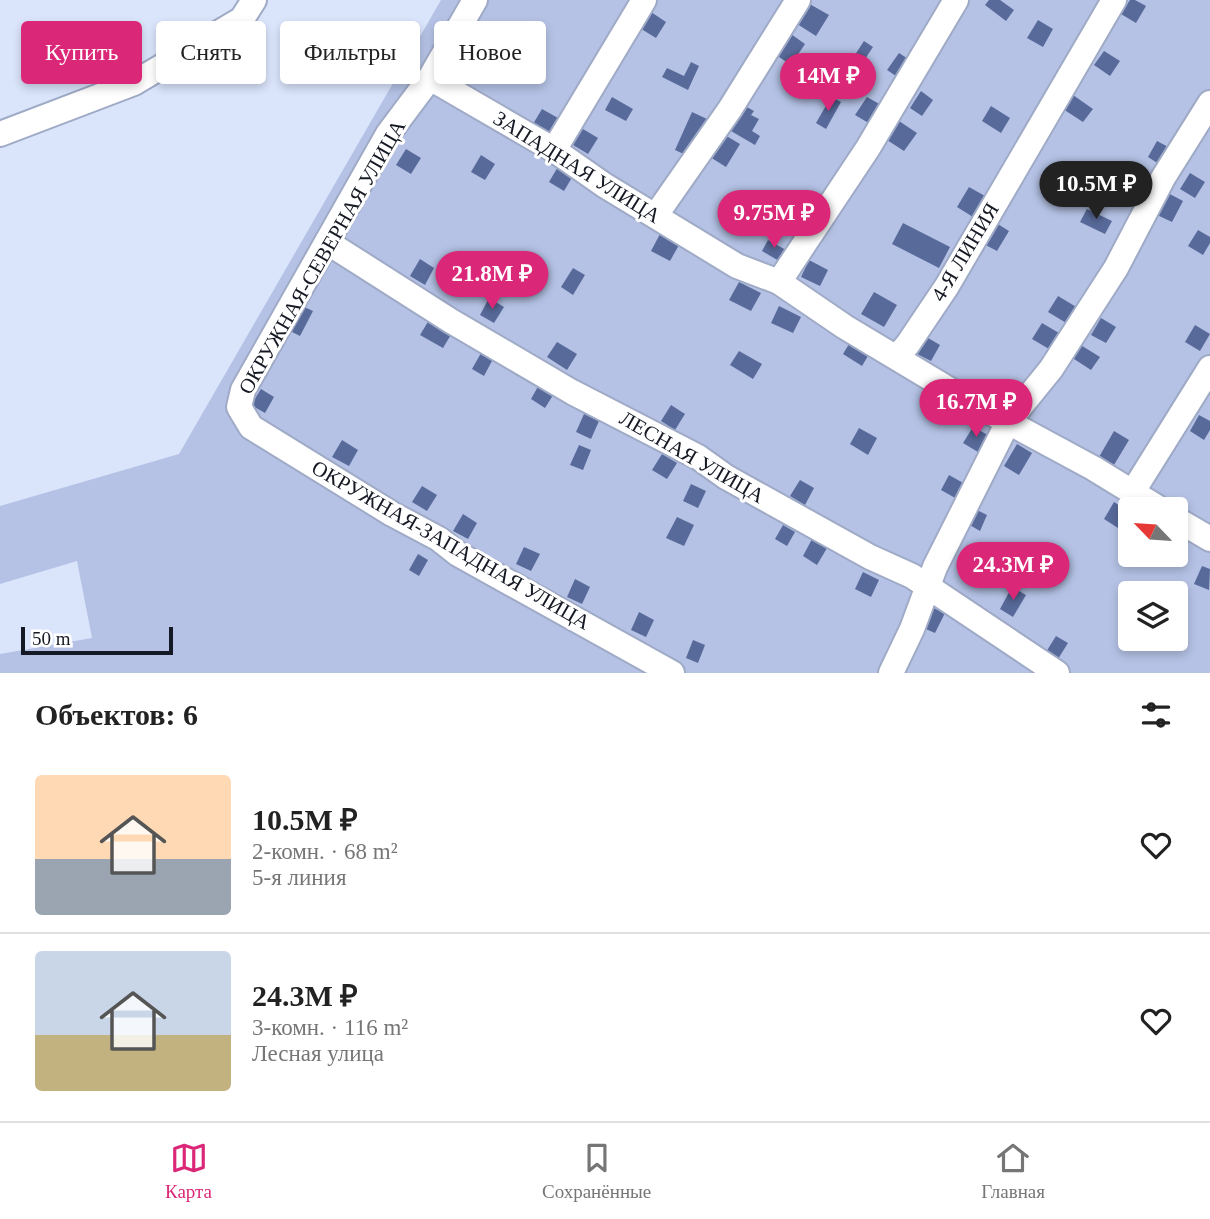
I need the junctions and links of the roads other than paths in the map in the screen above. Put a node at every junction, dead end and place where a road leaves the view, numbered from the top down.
1 (254, 0) edge
2 (475, 0) edge
3 (643, 0) edge
4 (798, 0) edge
5 (956, 0) edge
6 (1114, 0) edge
7 (430, 78) junction
8 (1210, 103) edge
9 (0, 134) edge
10 (554, 150) junction
11 (656, 215) junction
12 (327, 242) junction
13 (779, 282) junction
14 (897, 357) junction
15 (1210, 368) edge
16 (239, 407) joint
17 (1008, 422) junction
18 (1132, 493) junction
19 (1139, 497) edge
20 (1188, 526) edge
21 (1210, 539) edge
22 (926, 587) junction
23 (672, 673) edge
24 (891, 673) edge
25 (1057, 673) edge

1 - 9 street
2 - 7 street, ОКРУЖНАЯ-СЕВЕРНАЯ УЛИЦА
3 - 10 street
4 - 11 street
5 - 13 street
6 - 14 street, 4-Я ЛИНИЯ
7 - 10 street, ЗАПАДНАЯ УЛИЦА
7 - 12 street, ОКРУЖНАЯ-СЕВЕРНАЯ УЛИЦА
8 - 17 street
10 - 11 street, ЗАПАДНАЯ УЛИЦА
11 - 13 street, ЗАПАДНАЯ УЛИЦА
12 - 16 street, ОКРУЖНАЯ-СЕВЕРНАЯ УЛИЦА
12 - 22 street, ЛЕСНАЯ УЛИЦА
13 - 14 street, ЗАПАДНАЯ УЛИЦА
14 - 17 street, ЗАПАДНАЯ УЛИЦА
15 - 18 street
16 - 23 street, ОКРУЖНАЯ-ЗАПАДНАЯ УЛИЦА
17 - 18 street, ЗАПАДНАЯ УЛИЦА
17 - 22 street
18 - 19 street, ЗАПАДНАЯ УЛИЦА
20 - 21 street
22 - 24 street
22 - 25 street, ЛЕСНАЯ УЛИЦА

